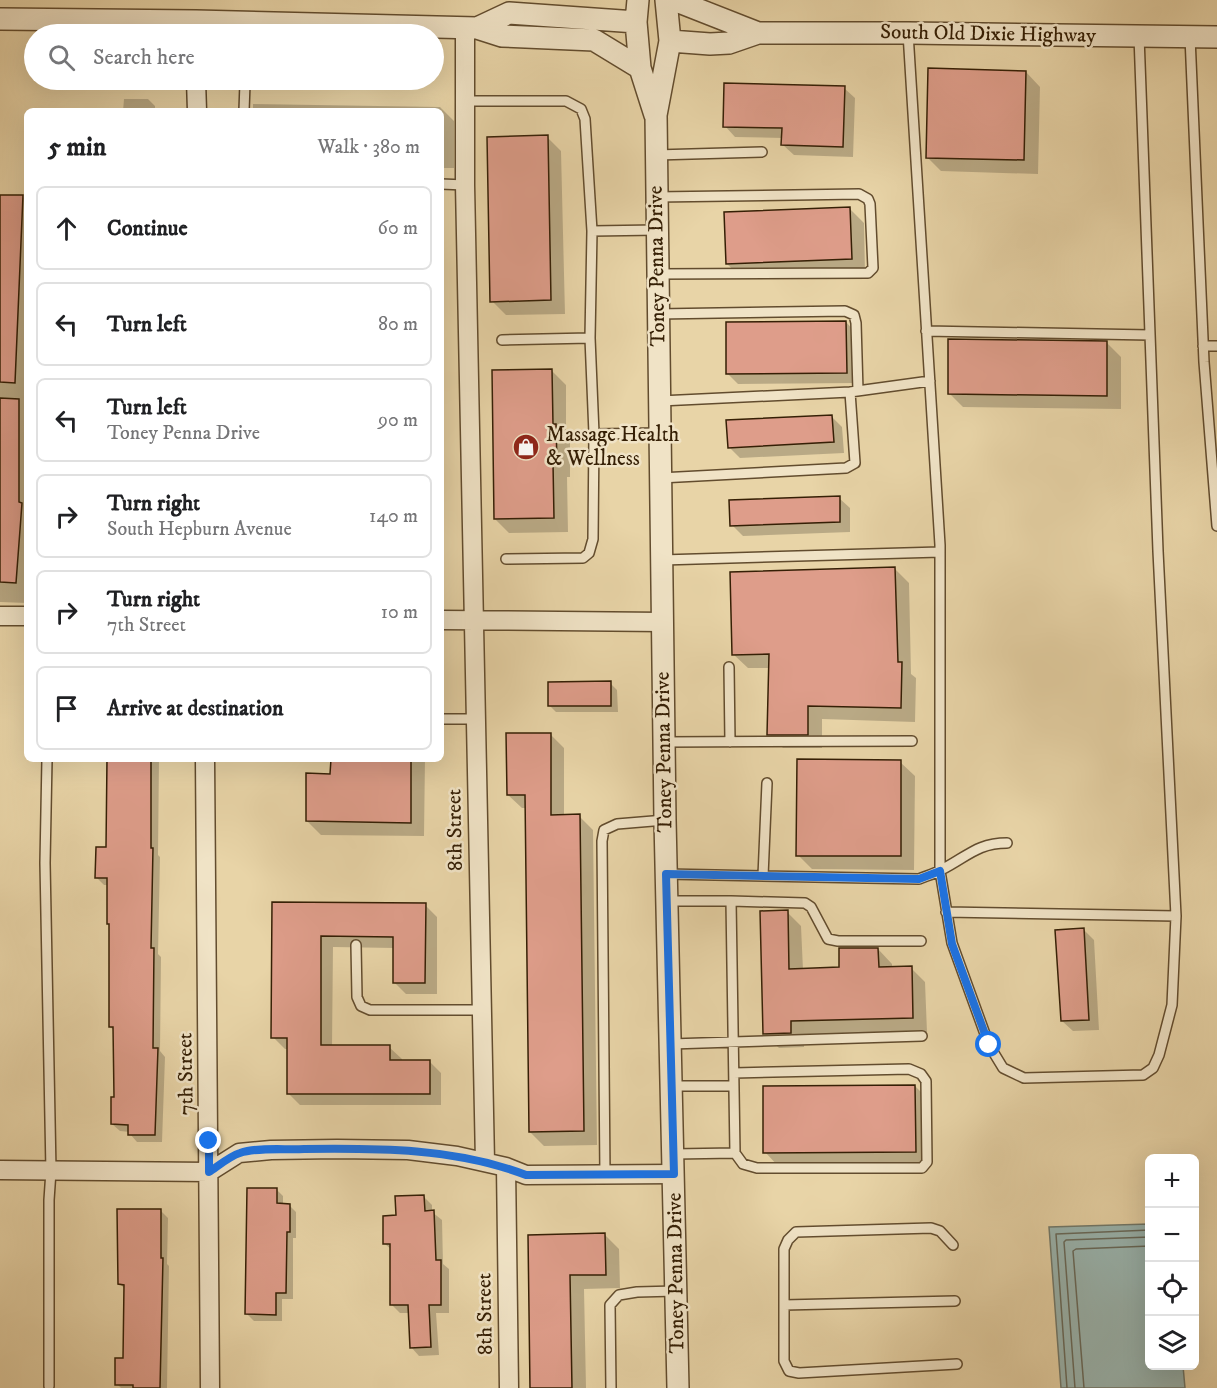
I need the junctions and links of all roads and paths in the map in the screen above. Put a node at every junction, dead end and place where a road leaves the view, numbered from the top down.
1 (638, 0) edge
2 (666, 0) edge
3 (674, 0) edge
4 (0, 19) edge
5 (636, 22) junction
6 (109, 24) edge
7 (444, 28) edge
8 (471, 28) junction
9 (758, 33) junction
10 (908, 33) junction
11 (1139, 36) junction
12 (1190, 37) junction
13 (1217, 37) edge
14 (670, 41) junction
15 (640, 68) junction
16 (196, 90) edge
17 (245, 90) edge
18 (466, 101) junction
19 (196, 108) edge
20 (244, 108) edge
21 (656, 115) junction
22 (762, 152) dead end
23 (656, 155) junction
24 (444, 184) edge
25 (465, 185) junction
26 (656, 197) junction
27 (657, 230) junction
28 (592, 231) junction
29 (657, 273) junction
30 (658, 314) junction
31 (927, 331) junction
32 (1150, 335) junction
33 (590, 338) junction
34 (502, 340) dead end
35 (1203, 346) junction
36 (1217, 346) edge
37 (930, 381) junction
38 (854, 391) junction
39 (658, 401) junction
40 (594, 434) junction
41 (659, 434) junction
42 (660, 478) junction
43 (1216, 505) edge
44 (1217, 526) edge
45 (940, 552) junction
46 (506, 559) dead end
47 (662, 560) junction
48 (0, 615) edge
49 (24, 616) edge
50 (444, 620) edge
51 (473, 621) junction
52 (663, 622) junction
53 (729, 668) dead end
54 (444, 719) edge
55 (475, 719) junction
56 (912, 741) dead end
57 (664, 742) junction
58 (730, 742) junction
59 (48, 762) edge
60 (205, 762) edge
61 (767, 783) dead end
62 (665, 820) junction
63 (1007, 843) dead end
64 (940, 871) junction
65 (666, 874) junction
66 (763, 876) junction
67 (667, 901) junction
68 (731, 901) junction
69 (946, 912) junction
70 (1176, 916) junction
71 (921, 941) dead end
72 (356, 945) dead end
73 (482, 1010) junction
74 (922, 1036) dead end
75 (734, 1043) junction
76 (671, 1044) junction
77 (734, 1073) junction
78 (672, 1086) junction
79 (734, 1086) junction
80 (735, 1153) junction
81 (485, 1162) junction
82 (674, 1164) junction
83 (506, 1167) junction
84 (0, 1170) edge
85 (51, 1171) junction
86 (209, 1172) junction
87 (605, 1175) junction
88 (953, 1245) dead end
89 (676, 1291) junction
90 (955, 1301) dead end
91 (784, 1305) junction
92 (957, 1364) dead end
93 (49, 1386) dead end
94 (210, 1388) edge
95 (509, 1388) edge
96 (611, 1388) edge
97 (678, 1388) edge

1 - 5 street, Toney Penna Drive
2 - 14 street, Toney Penna Drive
3 - 9 street, South Old Dixie Highway
4 - 6 street
5 - 8 street
5 - 15 street, Toney Penna Drive
7 - 8 street
8 - 15 street
8 - 18 street, 8th Street
9 - 10 street, South Old Dixie Highway
9 - 14 street, South Old Dixie Highway
10 - 11 street, South Old Dixie Highway
10 - 31 lane
11 - 12 street, South Old Dixie Highway
11 - 32 lane
12 - 13 street, South Old Dixie Highway
12 - 35 lane
14 - 21 street, Toney Penna Drive
15 - 21 street, Toney Penna Drive
16 - 19 street
17 - 20 lane
18 - 25 street, 8th Street
18 - 28 lane
21 - 23 street, Toney Penna Drive
22 - 23 lane
23 - 26 street, Toney Penna Drive
24 - 25 lane
25 - 51 street, 8th Street
26 - 27 street, Toney Penna Drive
26 - 29 lane
27 - 28 lane
27 - 29 street, Toney Penna Drive
28 - 33 lane
29 - 30 street, Toney Penna Drive
30 - 38 lane
30 - 39 street, Toney Penna Drive
31 - 32 lane
31 - 37 lane
32 - 70 lane
33 - 34 lane
33 - 40 lane
35 - 36 lane
35 - 43 lane
37 - 38 lane
37 - 45 lane
38 - 39 lane
38 - 42 lane
39 - 41 street, Toney Penna Drive
40 - 41 lane
40 - 46 lane
41 - 42 street, Toney Penna Drive
42 - 47 street, Toney Penna Drive
43 - 44 lane
45 - 47 lane
45 - 64 lane
47 - 52 street, Toney Penna Drive
48 - 49 street
50 - 51 street
51 - 52 street
51 - 55 street, 8th Street
52 - 57 street, Toney Penna Drive
53 - 58 lane
54 - 55 lane
55 - 73 street, 8th Street
56 - 58 lane
57 - 58 lane
57 - 62 street, Toney Penna Drive
59 - 85 lane
60 - 86 street, 7th Street
61 - 66 lane
62 - 65 street, Toney Penna Drive
62 - 87 lane
63 - 64 lane
64 - 66 lane
64 - 69 lane
65 - 66 lane
65 - 67 street, Toney Penna Drive
67 - 68 lane
67 - 76 street, Toney Penna Drive
68 - 71 lane
68 - 75 lane
69 - 70 lane
69 - 70 lane
72 - 73 lane
73 - 81 street, 8th Street
74 - 75 lane
75 - 76 lane
75 - 77 lane
76 - 78 street, Toney Penna Drive
77 - 79 lane
77 - 80 lane
78 - 79 lane
78 - 82 street, Toney Penna Drive
79 - 80 lane
80 - 82 lane
81 - 83 street
81 - 86 street
82 - 87 street
82 - 89 street, Toney Penna Drive
83 - 87 street
83 - 95 street, 8th Street
84 - 85 street
85 - 86 street
85 - 93 lane
86 - 94 street, 7th Street
88 - 91 lane
89 - 96 lane
89 - 97 street, Toney Penna Drive
90 - 91 lane
91 - 92 lane

